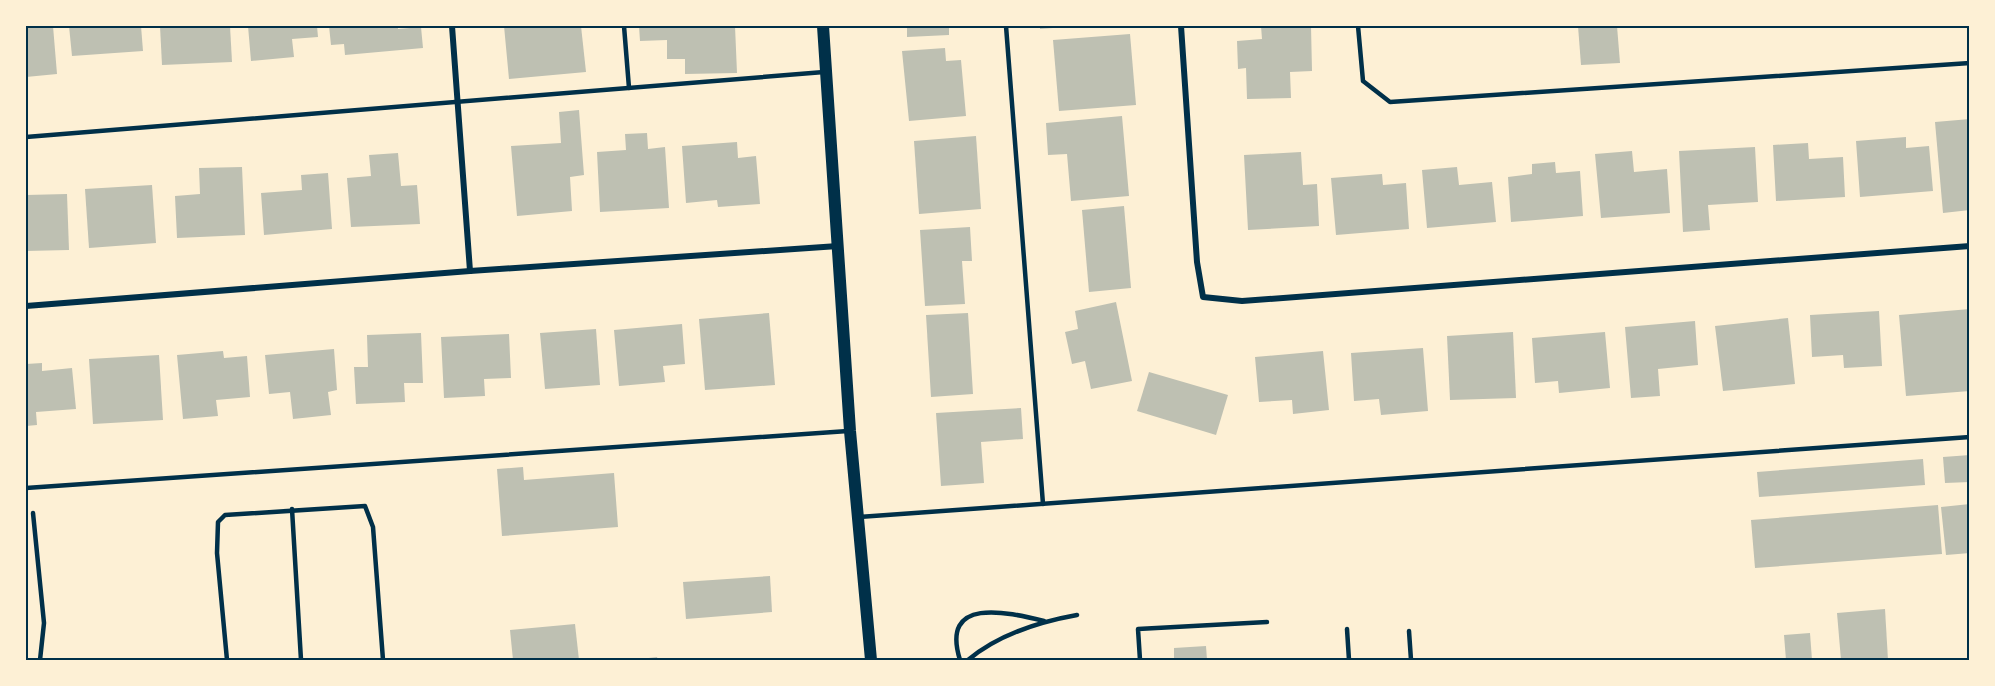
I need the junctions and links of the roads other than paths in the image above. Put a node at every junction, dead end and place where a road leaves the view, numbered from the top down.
1 (452, 26) edge
2 (624, 26) edge
3 (823, 26) edge
4 (1006, 26) edge
5 (1181, 26) edge
6 (1358, 26) edge
7 (1970, 63) edge
8 (826, 72) junction
9 (629, 88) junction
10 (458, 103) junction
11 (26, 136) edge
12 (838, 246) junction
13 (1970, 246) edge
14 (470, 271) junction
15 (26, 306) edge
16 (850, 431) junction
17 (1970, 437) edge
18 (26, 488) edge
19 (1043, 504) junction
20 (292, 509) junction
21 (33, 513) dead end
22 (858, 517) junction
23 (1077, 615) dead end
24 (1044, 621) junction
25 (1267, 622) dead end
26 (1347, 630) dead end
27 (1408, 631) dead end
28 (40, 660) edge
29 (227, 660) edge
30 (301, 660) edge
31 (384, 660) edge
32 (871, 660) edge
33 (960, 660) edge
34 (968, 660) edge
35 (1140, 660) edge
36 (1349, 660) edge
37 (1411, 660) edge

1 - 10 street
2 - 9 lane
3 - 8 main road
4 - 19 lane
5 - 13 street
6 - 7 lane
8 - 9 lane
8 - 12 main road
9 - 10 lane
10 - 11 lane
10 - 14 street
12 - 14 street
12 - 16 main road
14 - 15 street
16 - 18 lane
16 - 22 main road
17 - 19 lane
19 - 22 lane
20 - 29 lane
20 - 30 lane
20 - 31 lane
21 - 28 lane
22 - 32 main road
23 - 24 lane
24 - 33 lane
24 - 34 lane
25 - 35 lane
26 - 36 lane
27 - 37 lane

